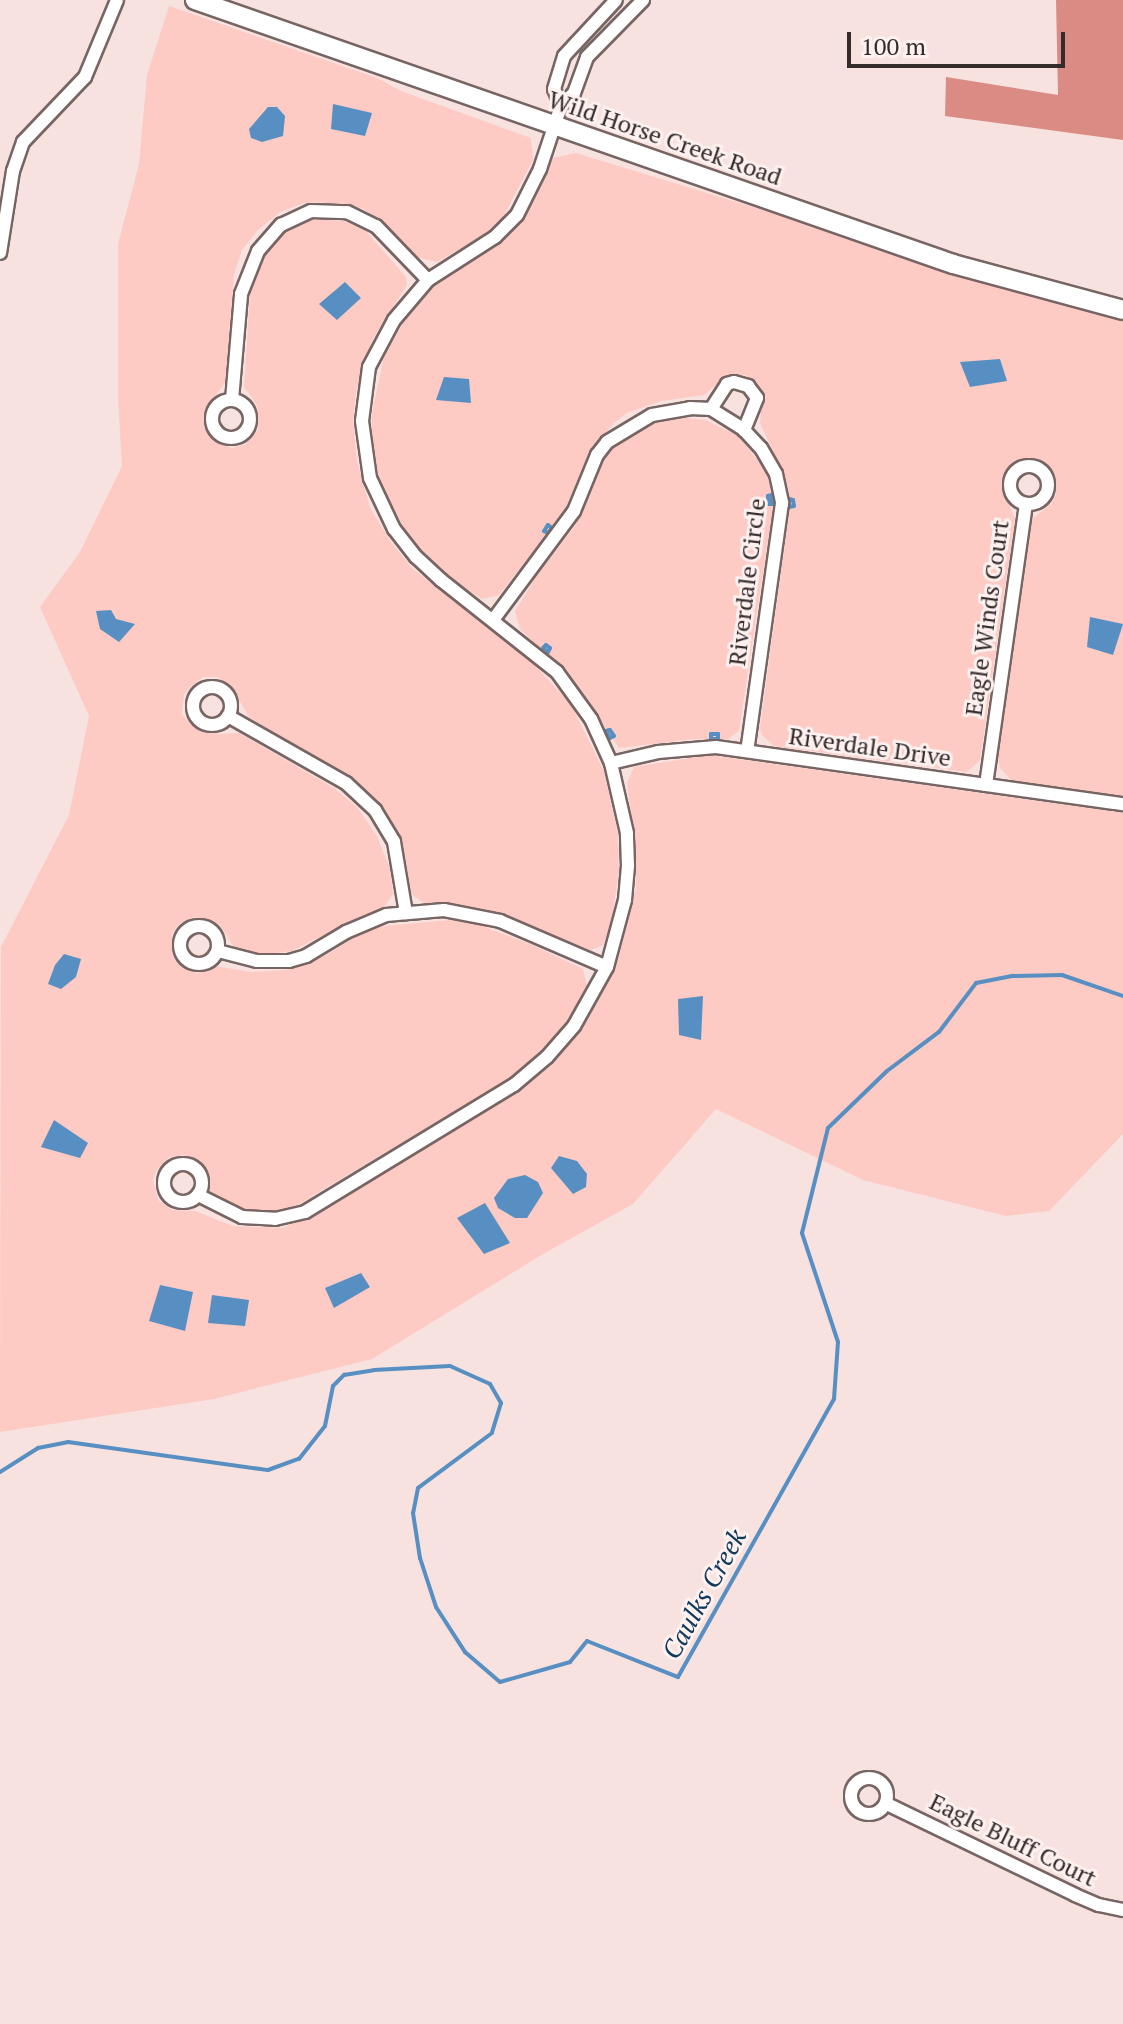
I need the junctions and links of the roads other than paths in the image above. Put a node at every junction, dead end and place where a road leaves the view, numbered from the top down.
1 (117, 0) edge
2 (195, 0) edge
3 (616, 0) edge
4 (643, 0) edge
5 (561, 106) junction
6 (554, 125) junction
7 (0, 253) edge
8 (428, 280) junction
9 (1123, 310) edge
10 (232, 400) dead end
11 (711, 409) junction
12 (744, 430) junction
13 (1026, 504) dead end
14 (493, 620) junction
15 (228, 716) dead end
16 (747, 751) junction
17 (611, 763) junction
18 (986, 785) junction
19 (1123, 804) edge
20 (406, 913) junction
21 (218, 951) dead end
22 (607, 967) junction
23 (198, 1195) dead end
24 (887, 1804) dead end
25 (1123, 1910) edge

1 - 7 street
2 - 6 main road, Wild Horse Creek Road
3 - 5 street
4 - 5 street
5 - 6 street
6 - 8 street
6 - 9 main road, Wild Horse Creek Road
8 - 10 street
8 - 14 street
11 - 12 street, Riverdale Circle
11 - 12 street
11 - 14 street
12 - 16 street, Riverdale Circle
13 - 18 street, Eagle Winds Court
14 - 17 street
15 - 20 street
16 - 17 street, Riverdale Drive
16 - 18 street, Riverdale Drive
17 - 22 street
18 - 19 street, Riverdale Drive
20 - 21 street
20 - 22 street
22 - 23 street
24 - 25 street, Eagle Bluff Court

